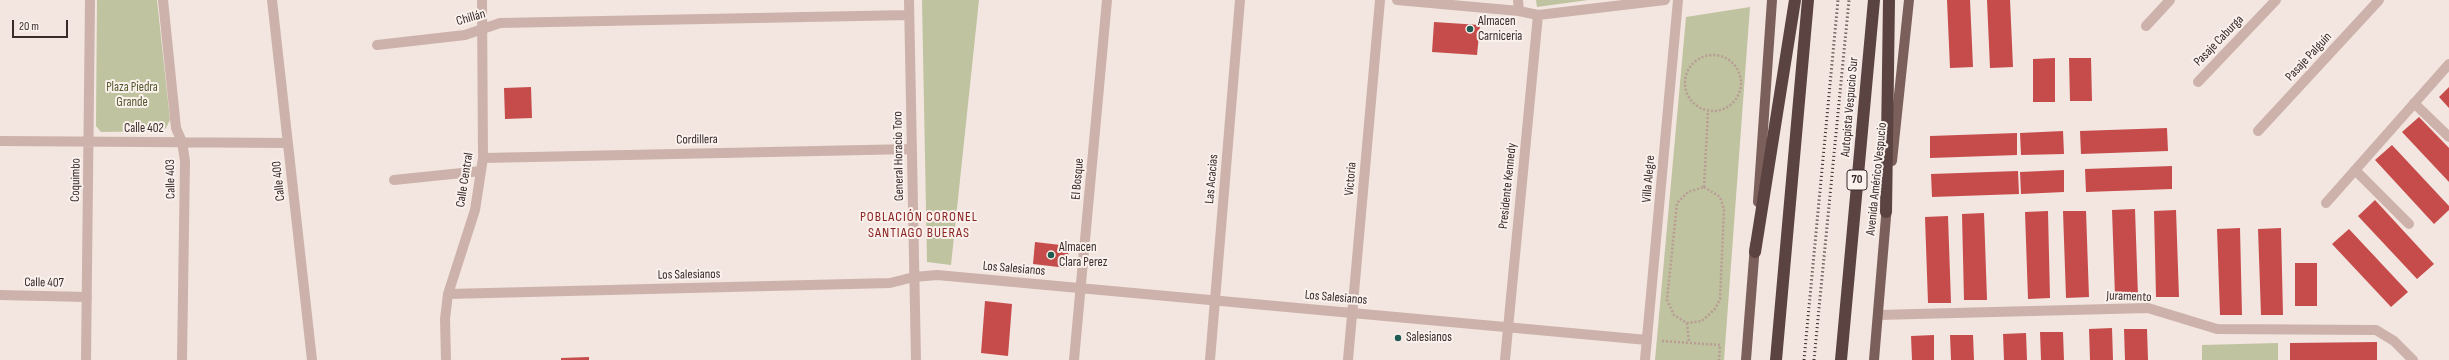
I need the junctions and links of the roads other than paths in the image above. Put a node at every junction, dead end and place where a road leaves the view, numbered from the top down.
1 (90, 0) edge
2 (163, 0) edge
3 (272, 0) edge
4 (482, 0) edge
5 (909, 0) edge
6 (1108, 0) edge
7 (1240, 0) edge
8 (1380, 0) edge
9 (1397, 0) edge
10 (1518, 0) edge
11 (1665, 0) edge
12 (1678, 0) edge
13 (1772, 0) edge
14 (1795, 0) edge
15 (1808, 0) edge
16 (1874, 0) edge
17 (1890, 0) edge
18 (1909, 0) edge
19 (2170, 0) edge
20 (2276, 0) edge
21 (2379, 0) edge
22 (1519, 11) junction
23 (909, 14) junction
24 (1538, 15) junction
25 (2146, 26) dead end
26 (482, 29) junction
27 (377, 45) dead end
28 (2449, 64) edge
29 (2198, 82) dead end
30 (2414, 103) junction
31 (2258, 132) dead end
32 (2449, 137) edge
33 (0, 141) edge
34 (90, 142) junction
35 (182, 142) junction
36 (288, 143) junction
37 (912, 149) junction
38 (483, 158) junction
39 (2355, 170) junction
40 (481, 171) junction
41 (394, 180) dead end
42 (2326, 203) dead end
43 (1886, 212) junction
44 (2409, 224) dead end
45 (1755, 252) junction
46 (914, 276) junction
47 (1081, 288) junction
48 (448, 294) junction
49 (0, 295) edge
50 (87, 297) junction
51 (1215, 300) junction
52 (1352, 313) junction
53 (1878, 315) junction
54 (1508, 327) junction
55 (1647, 340) junction
56 (86, 360) edge
57 (182, 360) edge
58 (312, 360) edge
59 (446, 360) edge
60 (916, 360) edge
61 (1074, 360) edge
62 (1210, 360) edge
63 (1348, 360) edge
64 (1505, 360) edge
65 (1645, 360) edge
66 (1746, 360) edge
67 (1776, 360) edge
68 (1841, 360) edge
69 (1874, 360) edge
70 (2413, 360) edge

1 - 34 street, Coquimbo
2 - 35 street, Calle 403
3 - 36 street, Calle 400
4 - 26 street, Calle Central
5 - 23 street, General Horacio Toro
6 - 47 street, El Bosque
7 - 51 street, Las Acacias
8 - 52 street, Victoria
9 - 22 street
10 - 22 street
11 - 24 street
12 - 55 street, Villa Alegre
13 - 45 main road
14 - 45 highway
15 - 67 highway
16 - 68 highway, Autopista Vespucio Sur / 70
17 - 43 highway
18 - 43 main road, Avenida Américo Vespucio
19 - 25 street
20 - 29 street, Pasaje Caburga
21 - 31 street, Pasaje Palguín
22 - 24 street
23 - 26 street, Chillán
23 - 37 street, General Horacio Toro
24 - 54 street, Presidente Kennedy
26 - 27 street, Chillán
26 - 38 street, Calle Central
28 - 30 street
30 - 32 street
30 - 39 street
33 - 34 street, Calle 402
34 - 35 street, Calle 402
34 - 50 street, Coquimbo
35 - 36 street, Calle 402
35 - 57 street, Calle 403
36 - 58 street, Calle 400
37 - 38 street, Cordillera
37 - 46 street, General Horacio Toro
38 - 40 street, Calle Central
39 - 42 street
39 - 44 street
40 - 41 street
40 - 48 street, Calle Central
43 - 53 main road, Avenida Américo Vespucio
45 - 66 main road
46 - 47 street, Los Salesianos
46 - 48 street, Los Salesianos
46 - 60 street, General Horacio Toro
47 - 51 street, Los Salesianos
47 - 61 street, El Bosque
48 - 59 street, Calle Central
49 - 50 street, Calle 407
50 - 56 street, Coquimbo
51 - 52 street, Los Salesianos
51 - 62 street, Las Acacias
52 - 54 street, Los Salesianos
52 - 63 street, Victoria
53 - 69 main road, Avenida Américo Vespucio
53 - 70 street, Juramento
54 - 55 street, Los Salesianos
54 - 64 street, Presidente Kennedy
55 - 65 street, Villa Alegre

